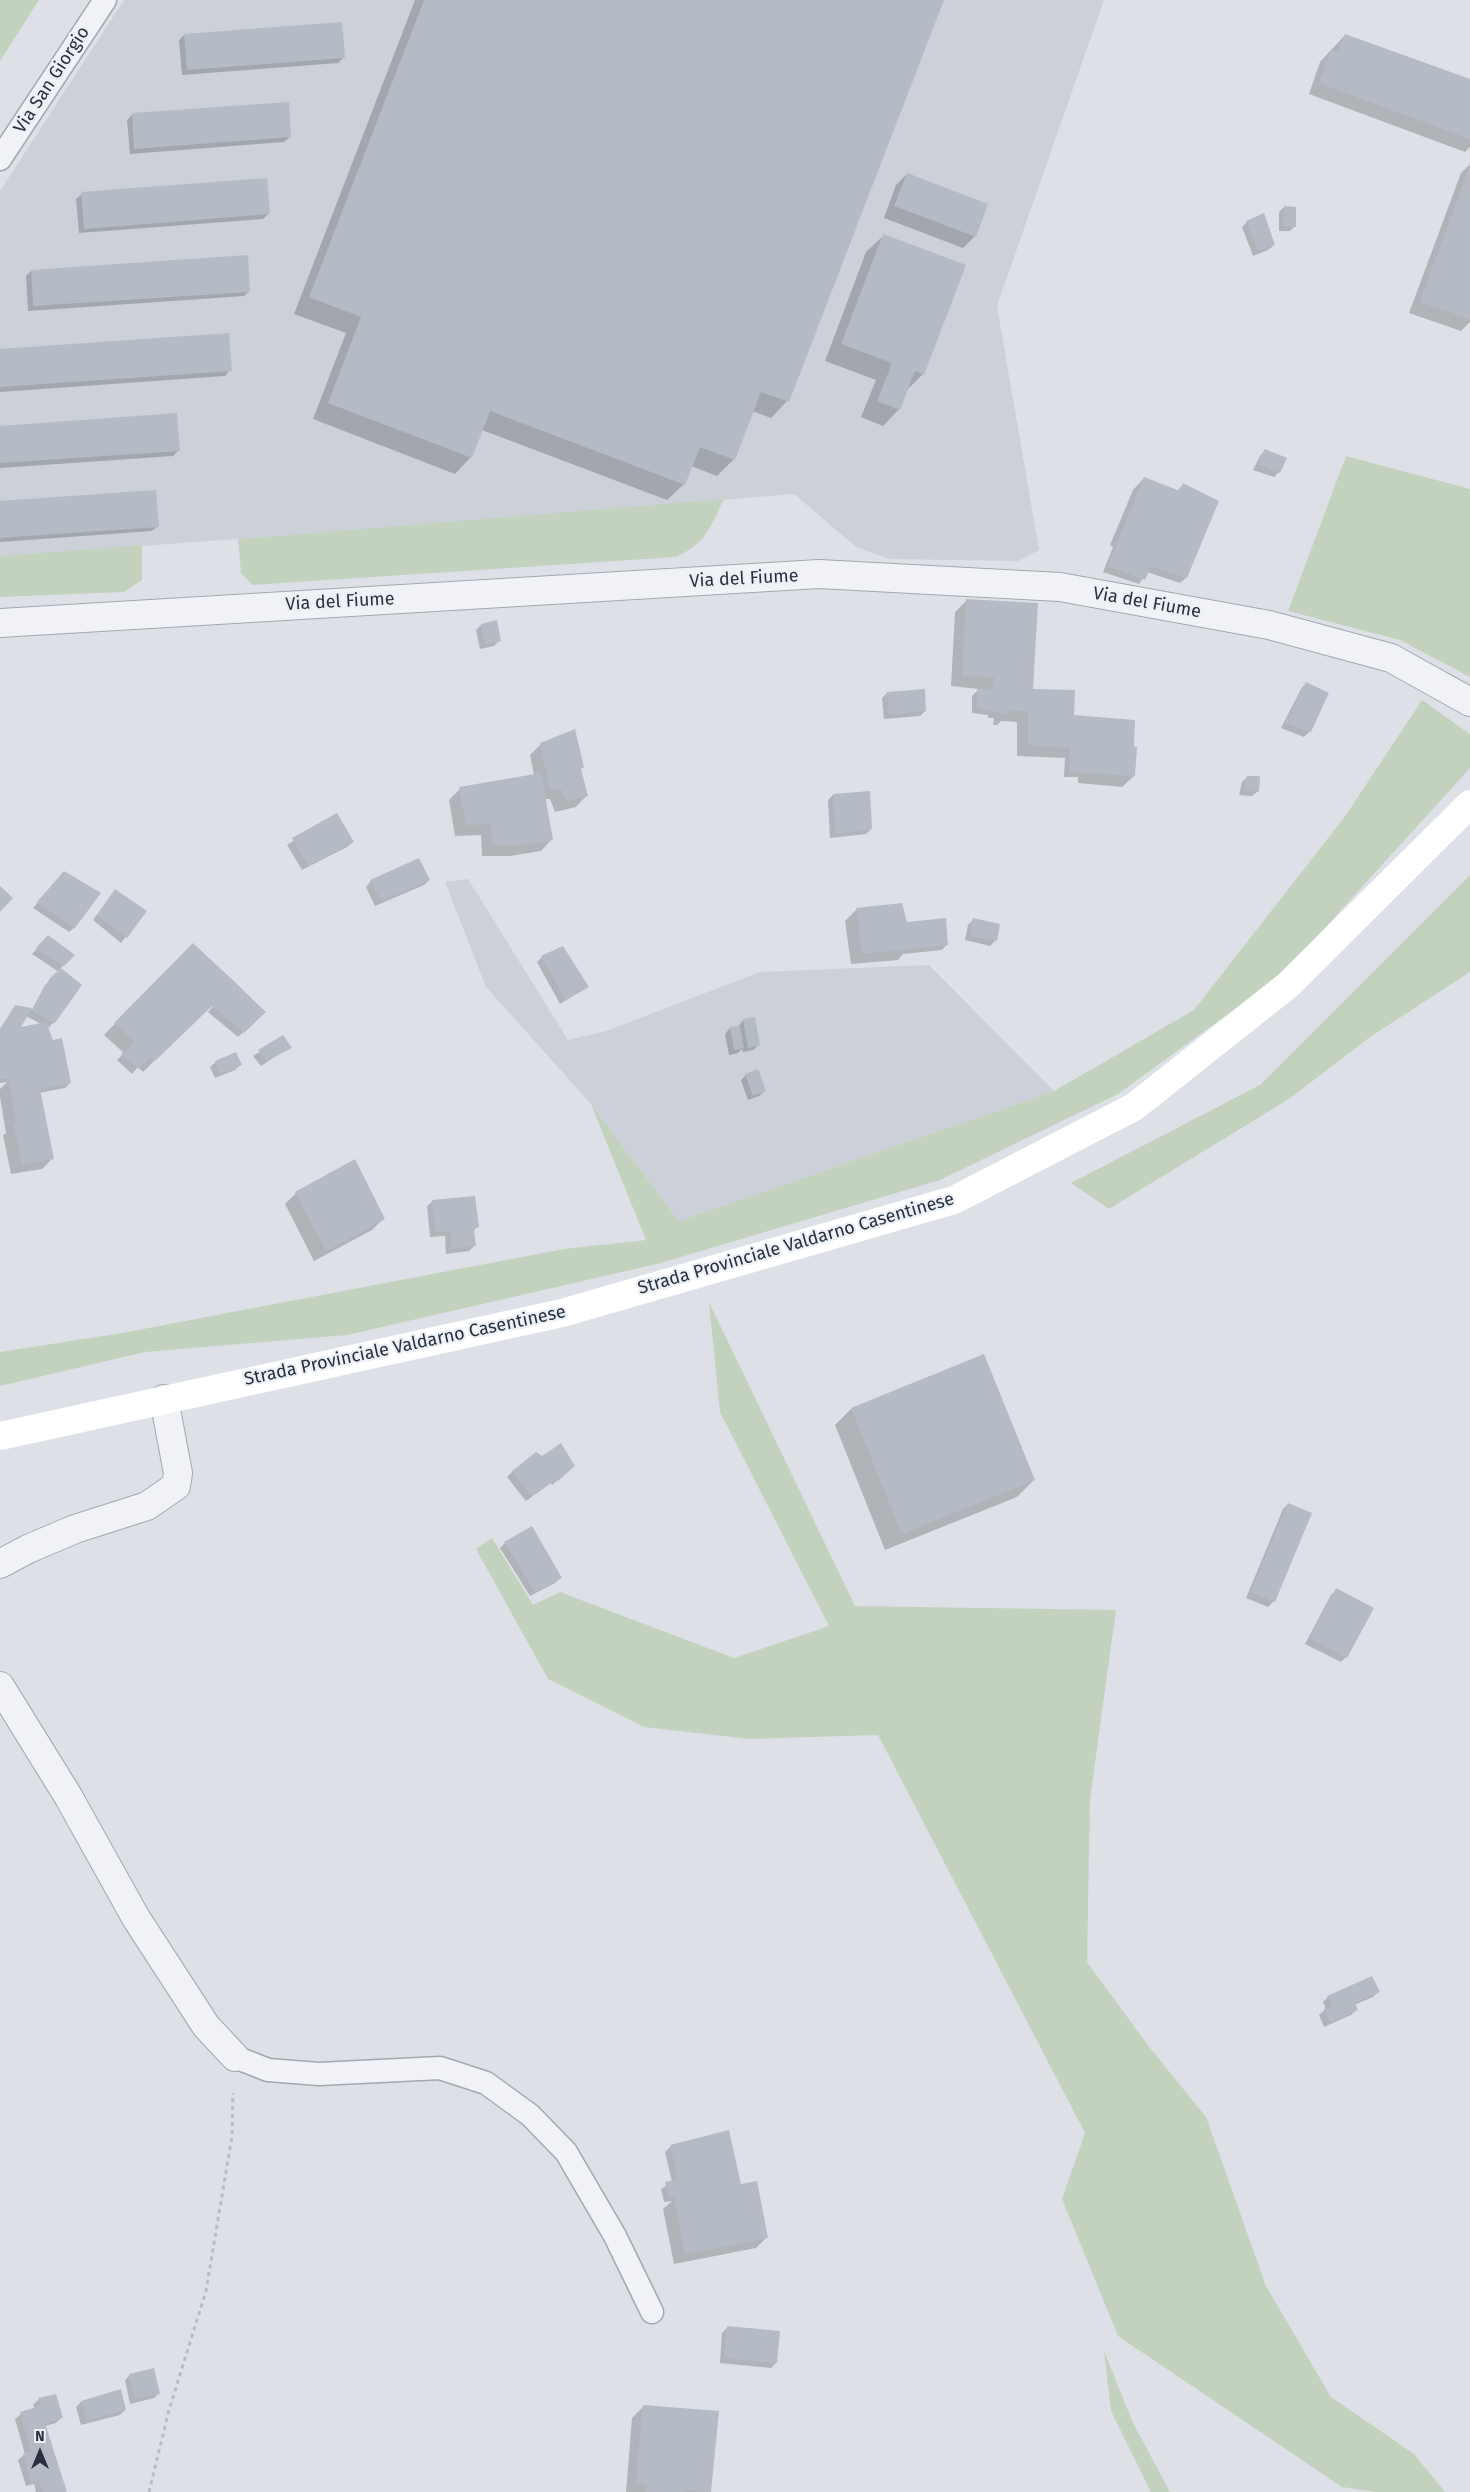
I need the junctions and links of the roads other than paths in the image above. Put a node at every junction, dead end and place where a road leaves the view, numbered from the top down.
1 (105, 0) edge
2 (0, 160) edge
3 (0, 622) edge
4 (1470, 702) edge
5 (1470, 804) edge
6 (164, 1399) junction
7 (0, 1436) edge
8 (0, 1564) edge
9 (0, 1686) edge
10 (235, 2057) joint
11 (652, 2312) dead end

1 - 2 lane, Via San Giorgio
3 - 4 street, Via del Fiume
5 - 6 main road, Strada Provinciale Valdarno Casentinese
6 - 7 main road, Strada Provinciale Valdarno Casentinese
6 - 8 street
9 - 10 street
10 - 11 lane

